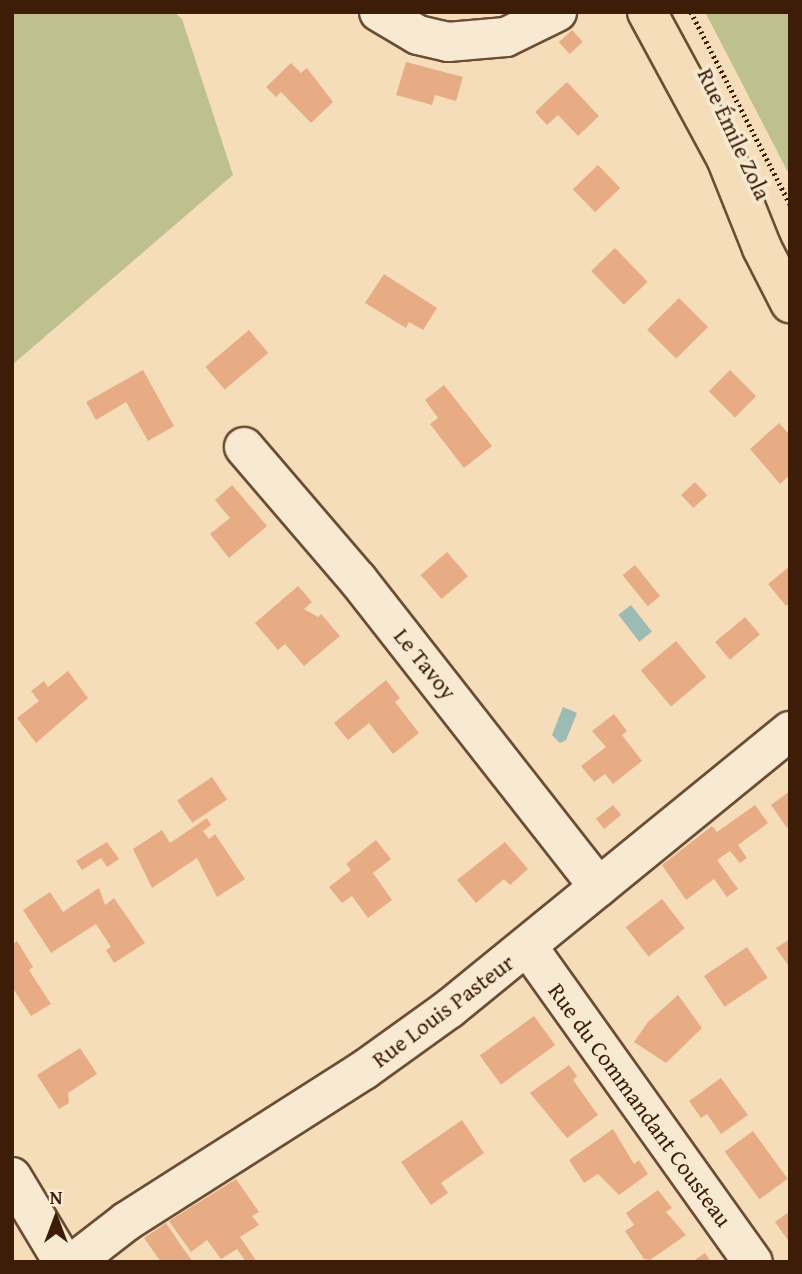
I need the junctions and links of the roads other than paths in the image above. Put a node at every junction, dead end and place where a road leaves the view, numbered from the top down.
1 (379, 12) edge
2 (557, 12) edge
3 (647, 12) edge
4 (676, 12) edge
5 (790, 256) edge
6 (790, 303) edge
7 (244, 447) dead end
8 (790, 731) edge
9 (599, 887) junction
10 (528, 947) junction
11 (12, 1177) edge
12 (63, 1262) edge
13 (74, 1262) edge
14 (753, 1262) edge

1 - 2 street
3 - 6 main road
4 - 5 main road, Rue Émile Zola
7 - 9 street, Le Tavoy
8 - 9 street, Rue Louis Pasteur
9 - 10 street, Rue Louis Pasteur
10 - 13 street, Rue Louis Pasteur
10 - 14 street, Rue du Commandant Cousteau
11 - 12 street

